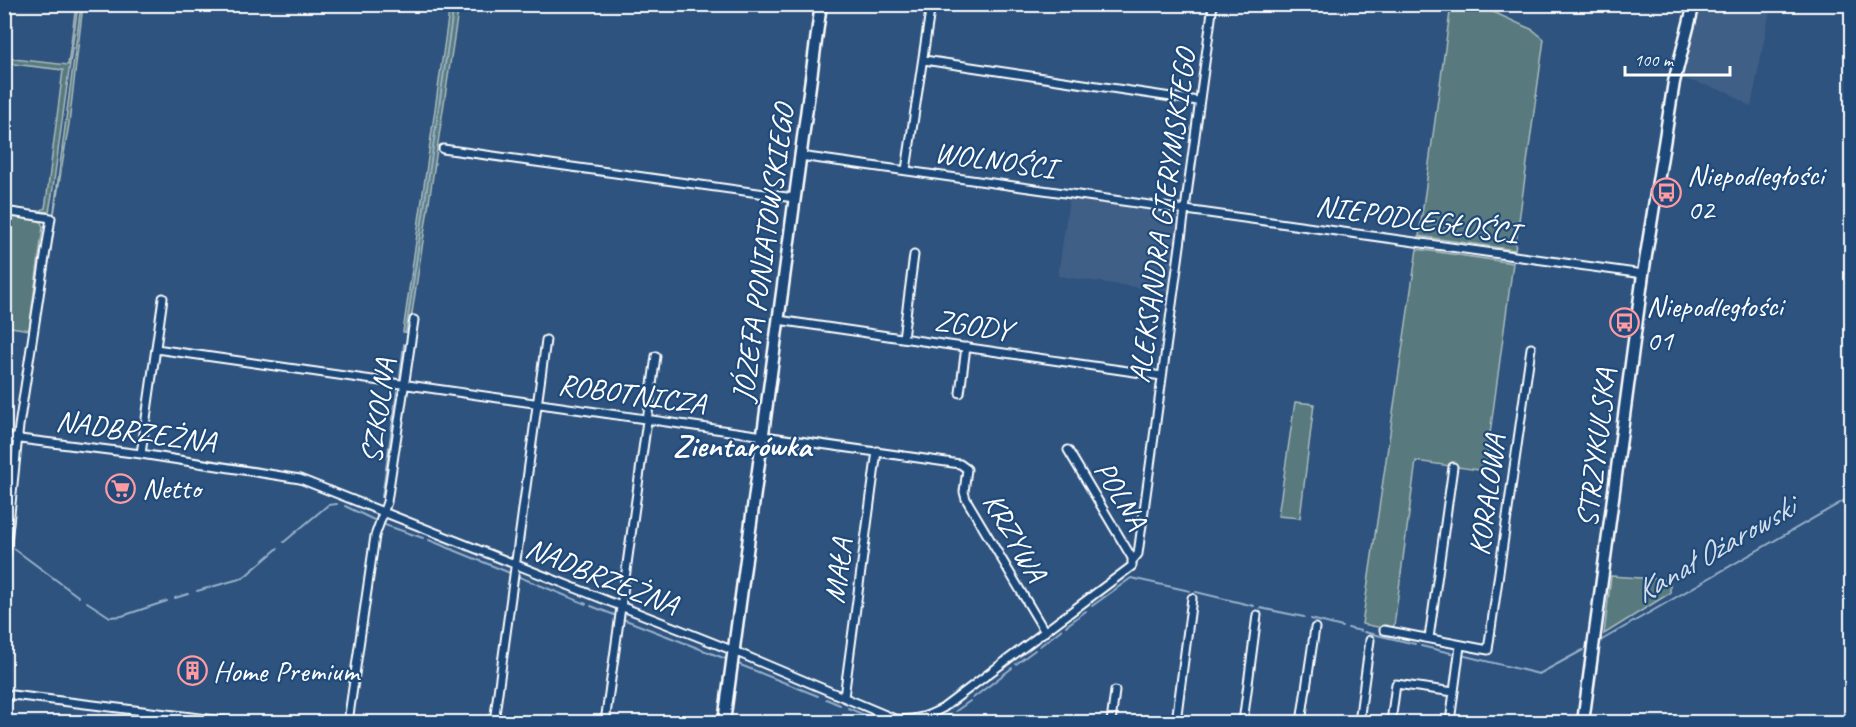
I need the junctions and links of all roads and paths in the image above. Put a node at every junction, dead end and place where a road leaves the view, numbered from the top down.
1 (821, 4) edge
2 (931, 4) edge
3 (1213, 4) edge
4 (1694, 4) edge
5 (924, 60) junction
6 (1198, 101) junction
7 (443, 149) dead end
8 (800, 156) junction
9 (906, 170) junction
10 (795, 198) junction
11 (1184, 209) junction
12 (4, 211) edge
13 (914, 255) dead end
14 (1643, 274) junction
15 (162, 298) dead end
16 (414, 320) dead end
17 (778, 320) junction
18 (903, 338) junction
19 (546, 340) dead end
20 (966, 347) junction
21 (1531, 348) dead end
22 (156, 349) junction
23 (656, 356) dead end
24 (1162, 376) junction
25 (405, 383) junction
26 (960, 393) dead end
27 (538, 403) junction
28 (648, 418) junction
29 (763, 434) junction
30 (4, 437) edge
31 (18, 438) junction
32 (1068, 450) dead end
33 (877, 451) junction
34 (141, 454) junction
35 (960, 464) joint
36 (1453, 467) dead end
37 (383, 513) junction
38 (1133, 562) junction
39 (515, 565) junction
40 (4, 572) edge
41 (1192, 598) dead end
42 (620, 606) junction
43 (1257, 615) dead end
44 (1315, 628) dead end
45 (1384, 630) dead end
46 (1045, 632) junction
47 (1429, 638) junction
48 (1370, 640) dead end
49 (1460, 645) junction
50 (734, 651) junction
51 (1115, 691) dead end
52 (1454, 692) junction
53 (4, 694) edge
54 (844, 697) junction
55 (223, 722) edge
56 (911, 722) edge
57 (232, 723) edge
58 (348, 723) edge
59 (494, 723) edge
60 (605, 723) edge
61 (724, 723) edge
62 (1111, 723) edge
63 (1176, 723) edge
64 (1243, 723) edge
65 (1301, 723) edge
66 (1359, 723) edge
67 (1391, 723) edge
68 (1450, 723) edge
69 (1583, 723) edge

1 - 8 street, JÓZEFA PONIATOWSKIEGO
2 - 5 street
3 - 6 street, ALEKSANDRA GIERYMSKIEGO
4 - 14 street, STRZYKULSKA
5 - 6 street
5 - 9 street
6 - 11 street, ALEKSANDRA GIERYMSKIEGO
7 - 10 street
8 - 9 street, WOLNOŚCI
8 - 10 street, JÓZEFA PONIATOWSKIEGO
9 - 11 street, WOLNOŚCI
10 - 17 street, JÓZEFA PONIATOWSKIEGO
11 - 14 street, NIEPODLEGŁOŚCI
11 - 24 street, ALEKSANDRA GIERYMSKIEGO
12 - 31 street
13 - 18 street
14 - 69 street, STRZYKULSKA
15 - 22 street
16 - 25 street, SZKOLNA
17 - 18 street, ZGODY
17 - 29 street, JÓZEFA PONIATOWSKIEGO
18 - 20 street, ZGODY
19 - 27 street
20 - 24 street, ZGODY
20 - 26 street
21 - 49 street, KORALOWA
22 - 25 street, ROBOTNICZA
22 - 34 street
23 - 28 street
24 - 38 street, ALEKSANDRA GIERYMSKIEGO
25 - 27 street, ROBOTNICZA
25 - 37 street, SZKOLNA
27 - 28 street, ROBOTNICZA
27 - 39 street
28 - 29 street, ROBOTNICZA
28 - 42 street
29 - 33 street, ROBOTNICZA
29 - 50 street, JÓZEFA PONIATOWSKIEGO
30 - 31 street, NADBRZEŻNA
31 - 34 street, NADBRZEŻNA
31 - 40 street
32 - 38 street, POLNA
33 - 35 street, ROBOTNICZA
33 - 54 street, MAŁA
34 - 37 street, NADBRZEŻNA
35 - 46 street, KRZYWA
36 - 47 street
37 - 39 street, NADBRZEŻNA
37 - 58 street, SZKOLNA
38 - 46 street, NADBRZEŻNA
39 - 42 street, NADBRZEŻNA
39 - 59 street
41 - 63 street
42 - 50 street, NADBRZEŻNA
42 - 60 street
43 - 64 street
44 - 65 street
45 - 47 street
46 - 56 street, NADBRZEŻNA
47 - 49 street
48 - 66 street
49 - 52 street
50 - 54 street, NADBRZEŻNA
50 - 61 street, JÓZEFA PONIATOWSKIEGO
51 - 62 street
52 - 67 street
52 - 68 street
53 - 55 street
54 - 56 street, NADBRZEŻNA
55 - 57 street

